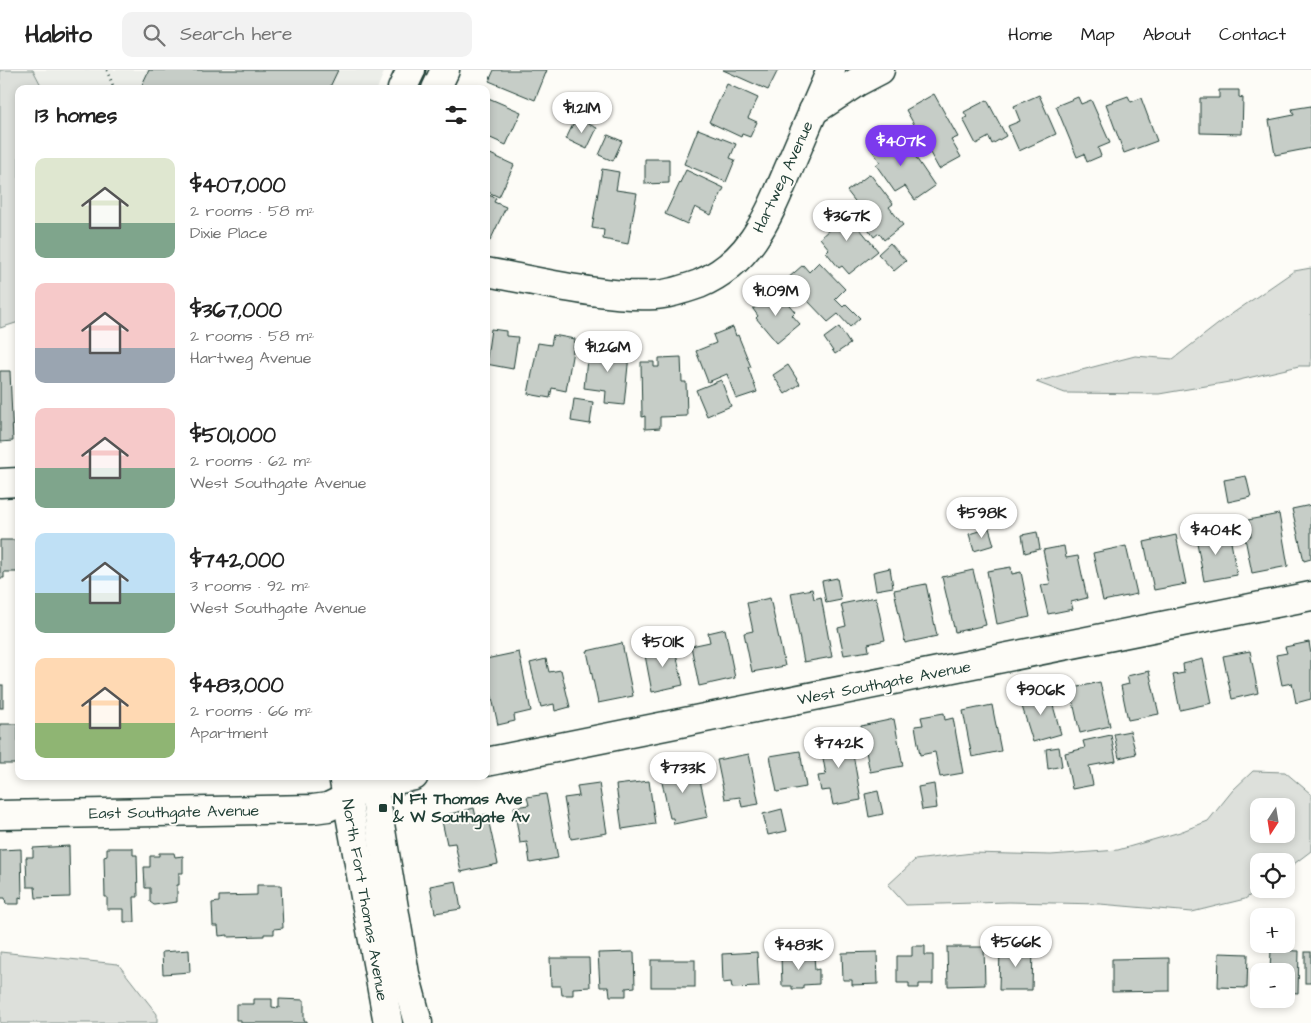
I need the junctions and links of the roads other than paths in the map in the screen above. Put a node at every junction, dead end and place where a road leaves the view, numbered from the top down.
1 (411, 70) edge
2 (444, 70) edge
3 (831, 70) edge
4 (880, 70) edge
5 (404, 85) edge
6 (438, 85) edge
7 (813, 111) junction
8 (490, 273) edge
9 (15, 482) edge
10 (0, 483) edge
11 (1311, 596) edge
12 (490, 761) edge
13 (373, 781) edge
14 (345, 787) edge
15 (0, 815) edge
16 (388, 1023) edge
17 (418, 1023) edge

1 - 5 street
2 - 6 street
3 - 7 street, Hartweg Avenue
4 - 7 street
7 - 8 street, Hartweg Avenue
9 - 10 street
11 - 12 street, West Southgate Avenue
13 - 14 street
13 - 17 street, North Fort Thomas Avenue
14 - 15 street, East Southgate Avenue
14 - 16 street, North Fort Thomas Avenue

